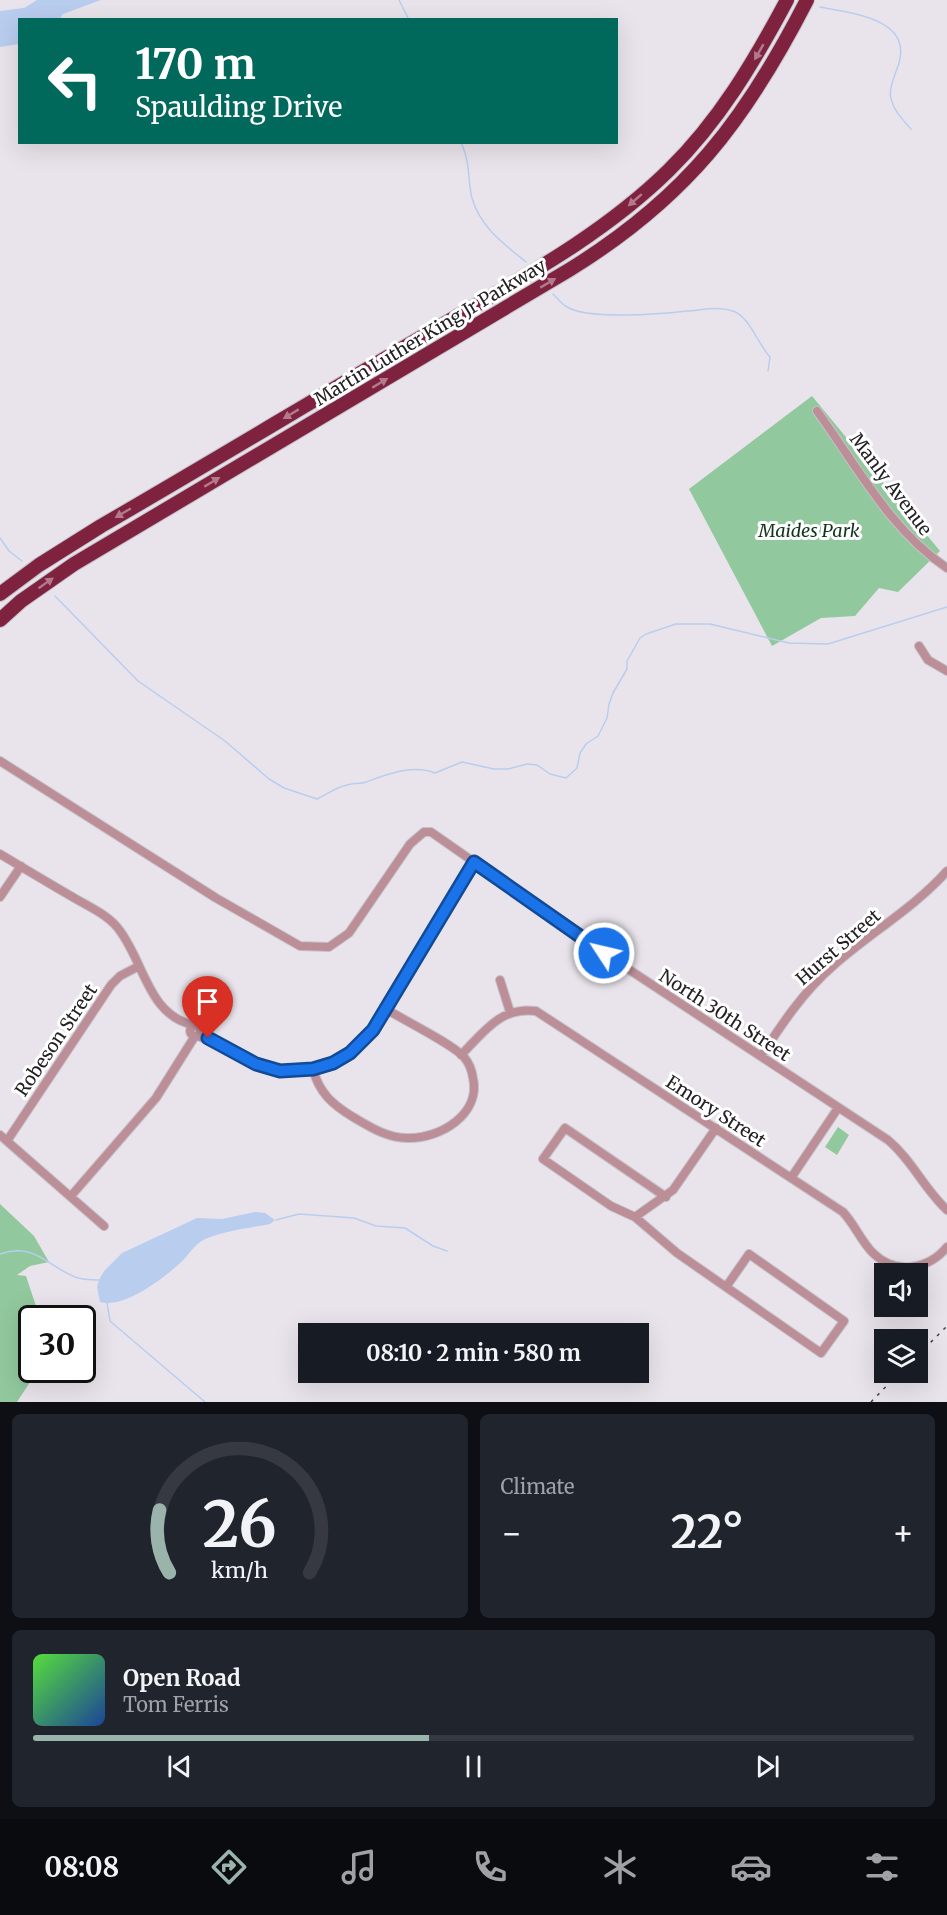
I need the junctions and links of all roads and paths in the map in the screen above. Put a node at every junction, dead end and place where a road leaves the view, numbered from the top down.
1 (787, 0) edge
2 (807, 0) edge
3 (817, 411) dead end
4 (947, 568) edge
5 (0, 594) edge
6 (0, 620) edge
7 (919, 646) dead end
8 (947, 671) edge
9 (0, 761) edge
10 (0, 854) edge
11 (474, 862) junction
12 (21, 866) junction
13 (945, 876) edge
14 (0, 897) edge
15 (139, 966) junction
16 (500, 980) dead end
17 (386, 1009) junction
18 (510, 1012) junction
19 (193, 1032) junction
20 (461, 1055) junction
21 (761, 1056) junction
22 (313, 1069) junction
23 (838, 1108) junction
24 (716, 1128) junction
25 (3, 1138) edge
26 (791, 1178) junction
27 (71, 1196) junction
28 (666, 1197) junction
29 (947, 1210) edge
30 (635, 1217) junction
31 (104, 1226) dead end
32 (947, 1247) edge
33 (726, 1287) junction

1 -> 5 highway, Martin Luther King Jr Parkway
6 -> 2 highway, Martin Luther King Jr Parkway
3 - 4 street, Manly Avenue
7 - 8 street
9 - 11 street, North 30th Street
10 - 12 street
11 - 17 street
11 - 21 street, North 30th Street
12 - 14 street
12 - 15 street
13 - 21 street, Hurst Street
15 - 19 street
15 - 25 street, Robeson Street
16 - 18 street
17 - 20 street
17 - 22 street
18 - 20 street
18 - 24 street, Emory Street
19 - 22 street
19 - 27 street
20 - 22 street
21 - 23 street, North 30th Street
23 - 26 street
23 - 29 street, North 30th Street
24 - 26 street, Emory Street
24 - 28 street
25 - 27 street
26 - 32 street, Emory Street
27 - 31 street
28 - 30 street
28 - 30 street
30 - 33 street
33 - 33 street

